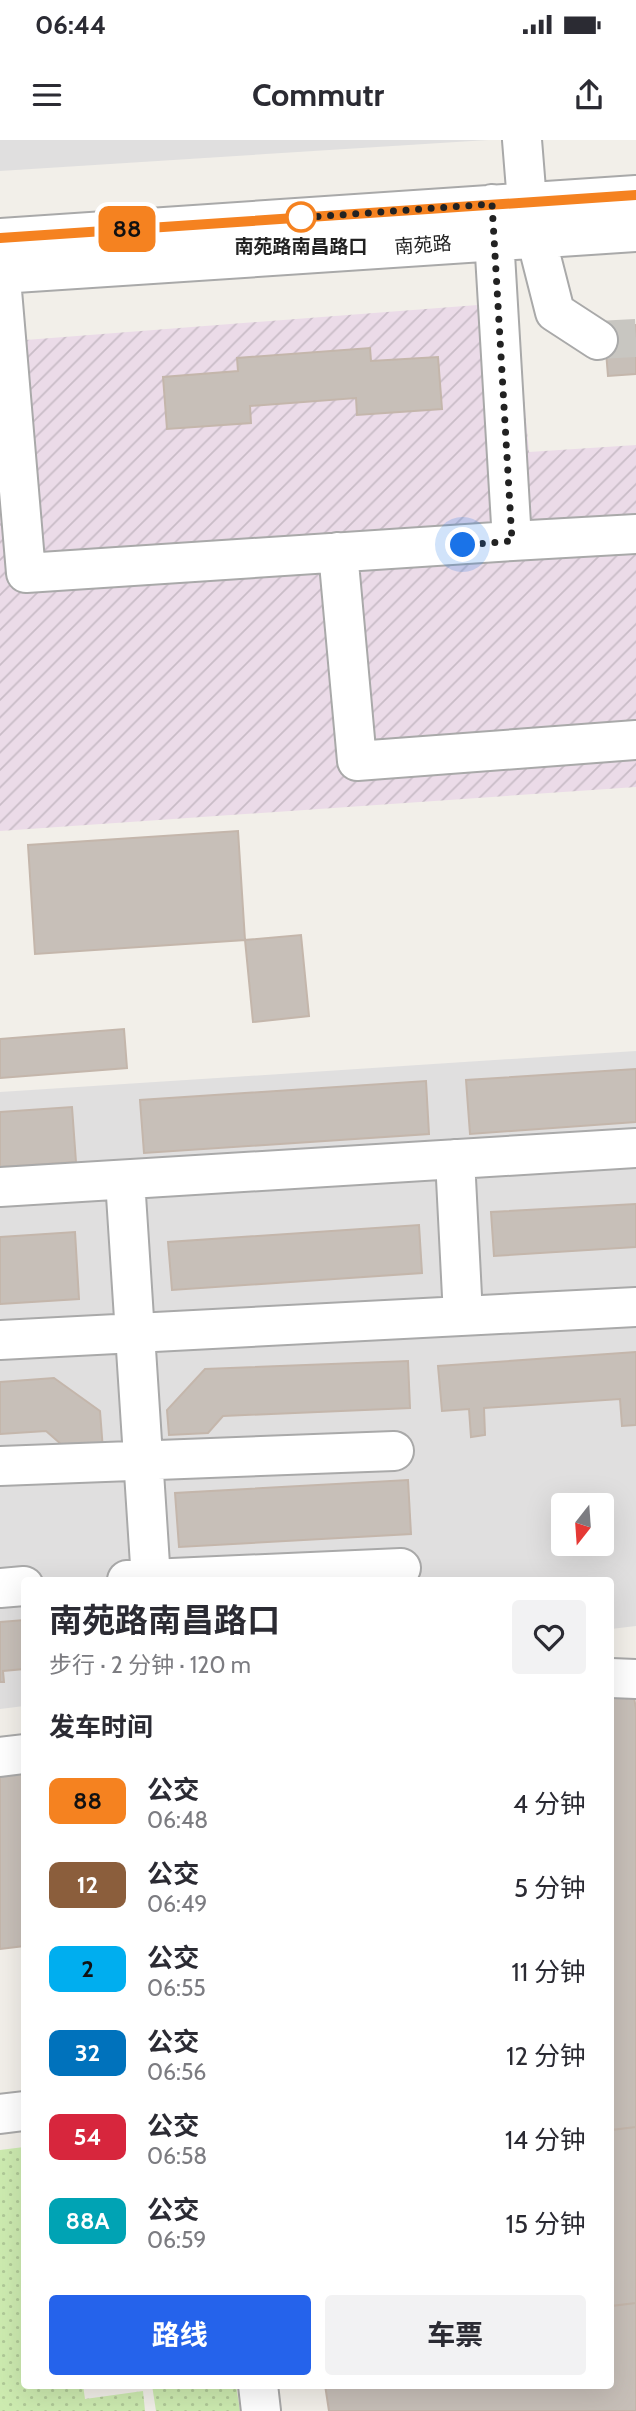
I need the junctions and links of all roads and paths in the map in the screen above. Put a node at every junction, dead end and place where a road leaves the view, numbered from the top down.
1 (522, 140) edge
2 (636, 195) edge
3 (511, 221) junction
4 (636, 232) edge
5 (0, 238) edge
6 (0, 267) edge
7 (0, 274) edge
8 (598, 341) tunnel mouth
9 (636, 534) edge
10 (512, 541) junction
11 (338, 552) junction
12 (636, 740) edge
13 (636, 1148) edge
14 (455, 1159) junction
15 (125, 1180) junction
16 (0, 1187) edge
17 (636, 1307) edge
18 (463, 1316) junction
19 (135, 1333) junction
20 (0, 1340) edge
21 (394, 1451) dead end
22 (143, 1460) junction
23 (0, 1466) edge
24 (401, 1568) dead end
25 (143, 1577) edge
26 (208, 1577) edge
27 (21, 1586) edge
28 (0, 1588) edge
29 (614, 1678) edge
30 (636, 1679) edge
31 (21, 1754) edge
32 (0, 1757) edge
33 (21, 2111) edge
34 (0, 2114) edge
35 (258, 2389) edge
36 (261, 2411) edge

1 - 3 street
2 - 3 street, 南苑路
3 - 4 street, 南苑路
3 - 5 street, 南苑路
3 - 7 street, 南苑路
3 - 8 street
3 - 10 street
6 - 7 street
7 - 11 street
9 - 10 street
10 - 11 street
11 - 12 street
13 - 14 street
14 - 15 street
14 - 18 street
15 - 16 street
15 - 19 street
17 - 18 street
18 - 19 street
19 - 20 street
19 - 22 street
21 - 22 street
22 - 23 street
22 - 25 street
24 - 26 street
27 - 28 street
29 - 30 street
31 - 32 street
33 - 34 street
35 - 36 street

